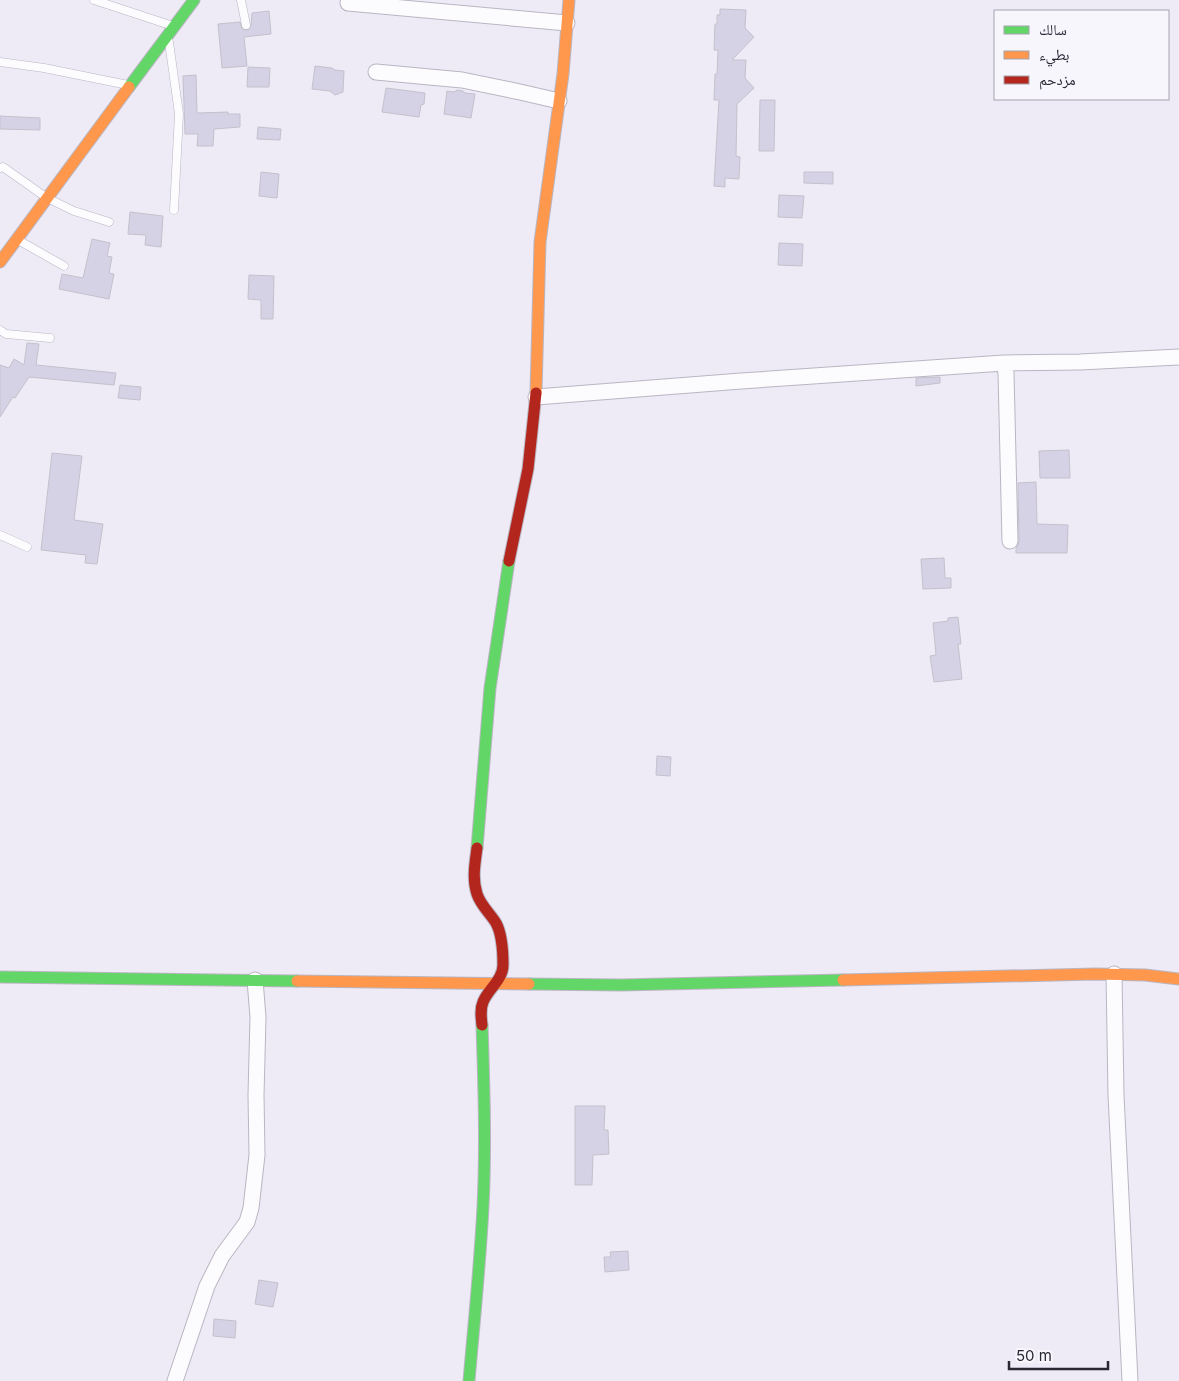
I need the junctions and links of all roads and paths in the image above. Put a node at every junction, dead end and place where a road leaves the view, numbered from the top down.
1 (94, 0) edge
2 (194, 0) edge
3 (241, 0) edge
4 (569, 0) edge
5 (348, 3) dead end
6 (567, 23) junction
7 (246, 24) dead end
8 (171, 30) junction
9 (0, 62) edge
10 (376, 72) dead end
11 (130, 85) junction
12 (559, 102) junction
13 (0, 168) edge
14 (47, 198) junction
15 (174, 210) dead end
16 (109, 222) dead end
17 (17, 239) junction
18 (0, 262) edge
19 (64, 266) dead end
20 (0, 330) edge
21 (50, 338) dead end
22 (1179, 357) edge
23 (1004, 363) junction
24 (536, 397) junction
25 (0, 535) edge
26 (1010, 541) dead end
27 (27, 547) dead end
28 (1114, 974) junction
29 (0, 978) edge
30 (1179, 979) edge
31 (255, 980) junction
32 (494, 984) junction
33 (175, 1381) edge
34 (469, 1381) edge
35 (1130, 1381) edge

1 - 8 lane
2 - 8 street
3 - 7 lane
4 - 6 street
5 - 6 street
6 - 12 street
8 - 11 street
8 - 15 lane
9 - 11 lane
10 - 12 street
11 - 14 street
12 - 24 street
13 - 14 lane
14 - 16 lane
14 - 17 street
17 - 18 street
17 - 19 lane
20 - 21 lane
22 - 23 street
23 - 24 street
23 - 26 street
24 - 32 street
25 - 27 lane
28 - 30 street
28 - 32 street
28 - 35 street
29 - 31 street
31 - 32 street
31 - 33 street
32 - 34 street

